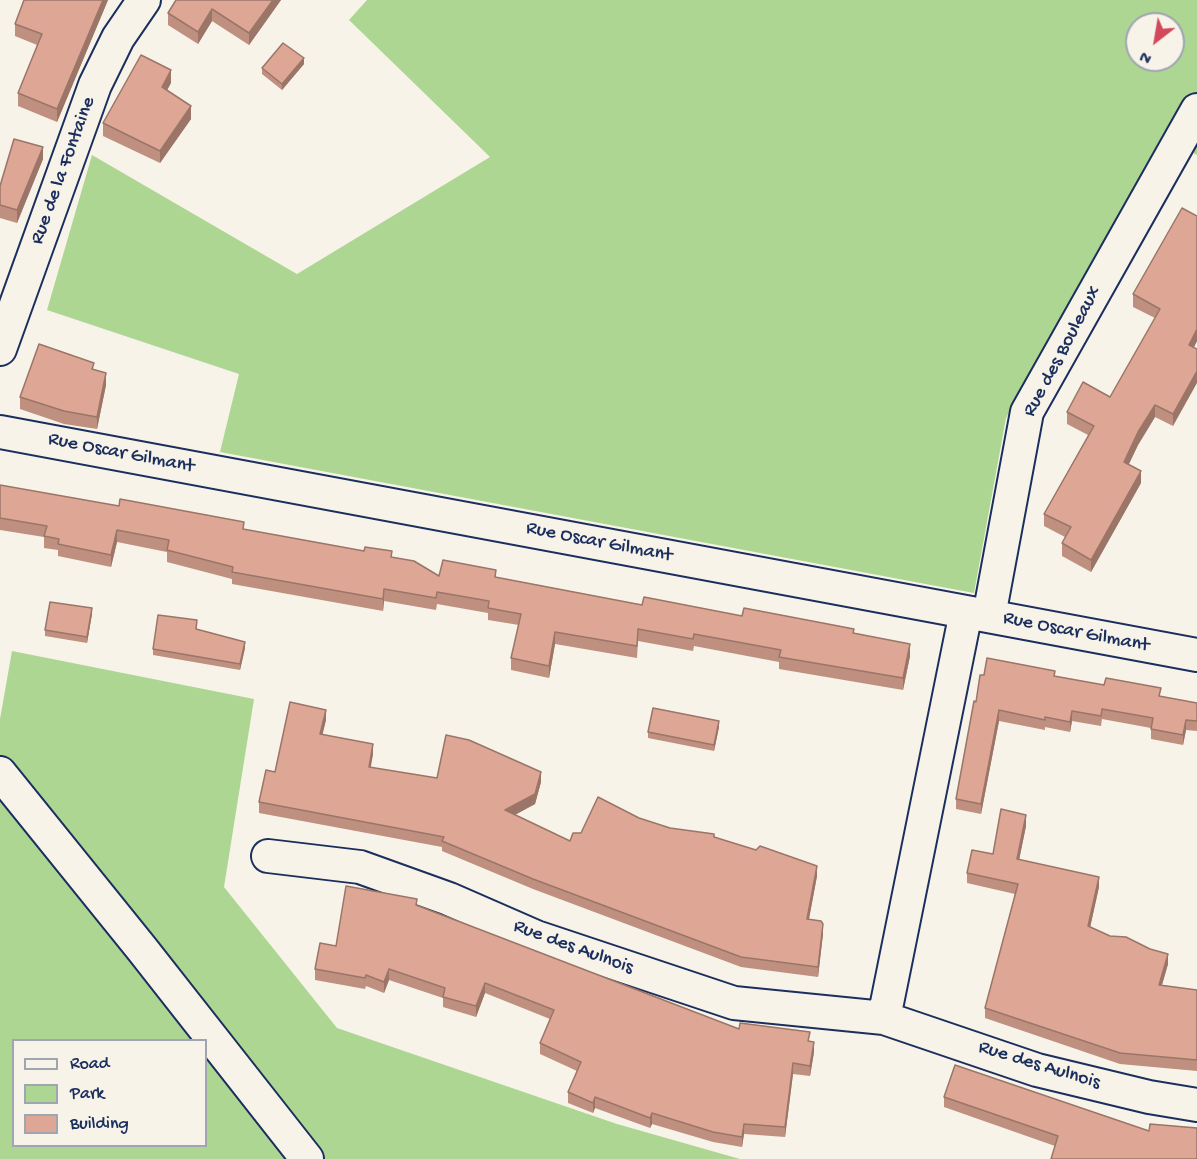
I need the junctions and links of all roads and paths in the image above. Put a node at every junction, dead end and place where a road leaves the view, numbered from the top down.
1 (144, 0) edge
2 (1197, 110) edge
3 (0, 349) edge
4 (0, 432) edge
5 (978, 614) junction
6 (1197, 655) edge
7 (0, 773) edge
8 (268, 856) dead end
9 (884, 1018) junction
10 (1197, 1105) edge
11 (307, 1159) edge

1 - 3 street, Rue de la Fontaine
2 - 5 street, Rue des Bouleaux
4 - 5 street, Rue Oscar Gilmant
5 - 6 street, Rue Oscar Gilmant
5 - 9 street
7 - 11 street
8 - 9 street, Rue des Aulnois
9 - 10 street, Rue des Aulnois

